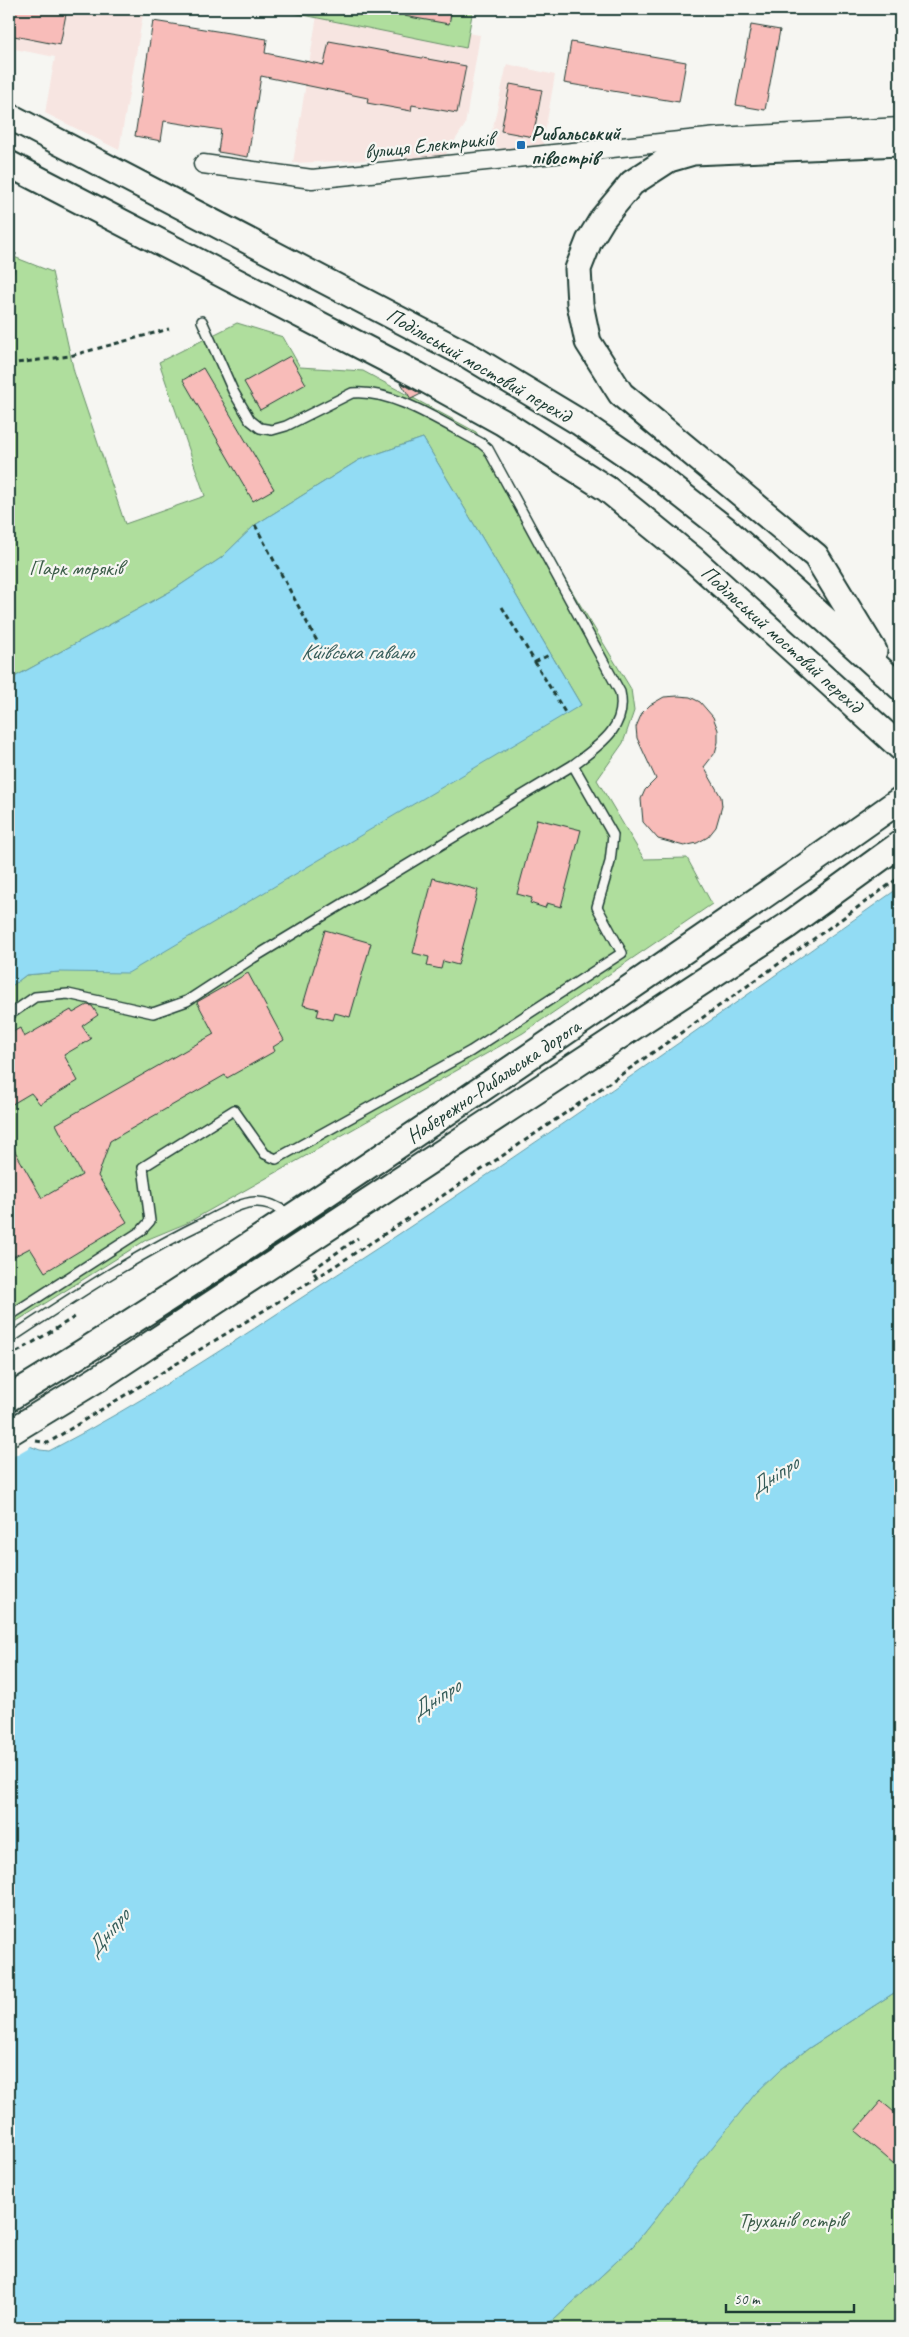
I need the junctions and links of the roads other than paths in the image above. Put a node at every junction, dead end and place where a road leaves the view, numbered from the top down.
1 (9, 116) edge
2 (900, 126) edge
3 (900, 143) edge
4 (9, 164) edge
5 (203, 164) dead end
6 (9, 181) edge
7 (117, 219) junction
8 (202, 320) dead end
9 (895, 682) edge
10 (900, 747) edge
11 (573, 765) junction
12 (900, 800) edge
13 (900, 844) edge
14 (9, 1015) edge
15 (292, 1216) junction
16 (9, 1316) edge
17 (9, 1339) edge
18 (9, 1398) edge
19 (9, 1434) edge

1 - 9 main road, Подільський мостовий перехід
2 - 5 street, вулиця Електриків
3 - 9 main road
4 - 7 main road, Подільський мостовий перехід
6 - 7 main road, Подільський мостовий перехід
7 - 10 main road, Подільський мостовий перехід
8 - 11 lane
11 - 14 lane
11 - 16 lane
12 - 15 main road, Набережно-Рибальська дорога
13 - 19 main road, Набережно-Рибальська дорога, bridge
15 - 17 lane
15 - 18 main road, Набережно-Рибальська дорога

